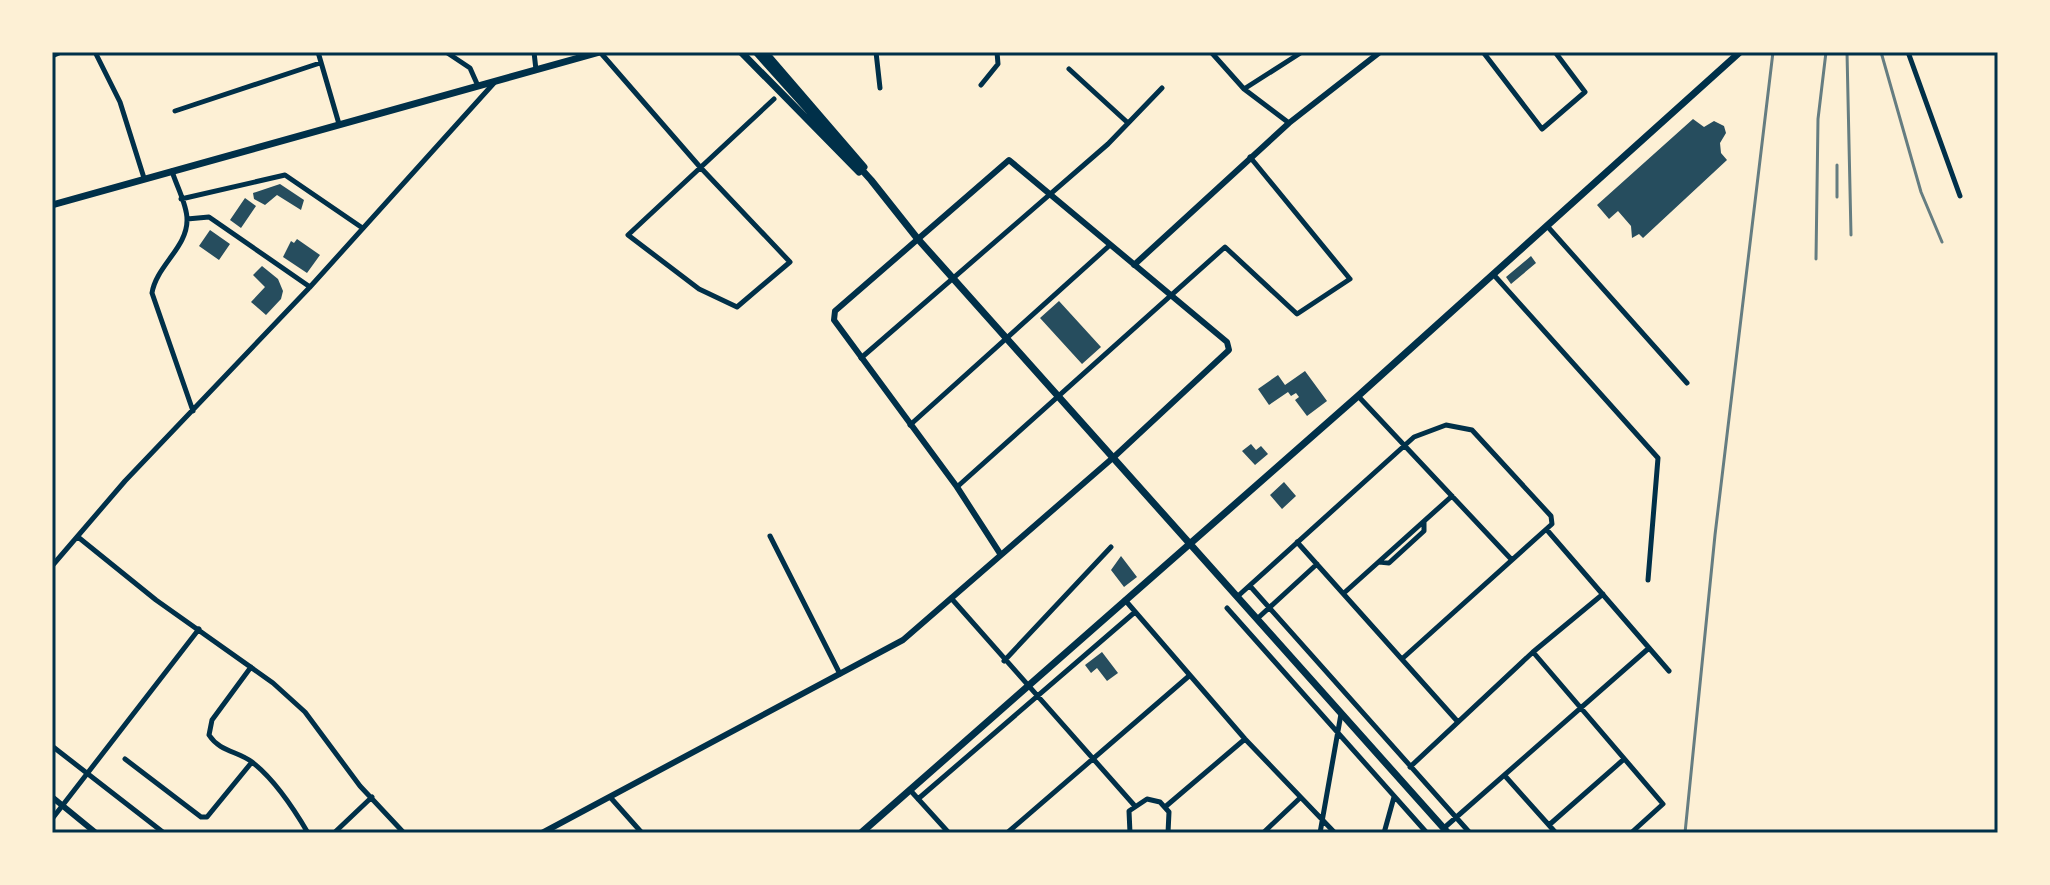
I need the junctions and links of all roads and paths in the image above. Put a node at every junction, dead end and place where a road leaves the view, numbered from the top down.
1 (61, 52) edge
2 (95, 52) edge
3 (318, 52) edge
4 (446, 52) edge
5 (534, 52) edge
6 (600, 52) edge
7 (741, 52) edge
8 (756, 52) edge
9 (765, 52) edge
10 (876, 52) edge
11 (997, 52) edge
12 (1211, 52) edge
13 (1302, 52) edge
14 (1483, 52) edge
15 (1555, 52) edge
16 (1740, 52) edge
17 (1908, 52) edge
18 (1376, 53) edge
19 (52, 56) edge
20 (320, 63) junction
21 (1069, 69) dead end
22 (536, 70) junction
23 (496, 82) junction
24 (981, 85) dead end
25 (479, 87) junction
26 (880, 88) dead end
27 (1162, 88) dead end
28 (1244, 89) junction
29 (774, 99) dead end
30 (175, 111) dead end
31 (1128, 123) junction
32 (1289, 123) junction
33 (339, 124) junction
34 (1250, 157) junction
35 (700, 167) junction
36 (172, 171) junction
37 (144, 178) junction
38 (871, 180) junction
39 (1050, 195) junction
40 (1960, 196) dead end
41 (181, 199) junction
42 (53, 204) edge
43 (187, 219) junction
44 (361, 227) junction
45 (1548, 227) junction
46 (917, 238) junction
47 (1110, 245) junction
48 (1134, 265) junction
49 (1493, 274) junction
50 (954, 277) junction
51 (310, 287) junction
52 (1171, 295) junction
53 (1010, 338) junction
54 (860, 359) junction
55 (1687, 383) dead end
56 (1060, 396) junction
57 (1358, 396) junction
58 (193, 411) junction
59 (910, 425) junction
60 (1406, 444) junction
61 (1115, 456) junction
62 (957, 487) junction
63 (1452, 496) junction
64 (1547, 530) junction
65 (770, 536) dead end
66 (78, 537) junction
67 (1297, 542) junction
68 (1191, 544) junction
69 (1111, 547) dead end
70 (1001, 555) junction
71 (1511, 559) junction
72 (1317, 564) junction
73 (52, 566) edge
74 (1648, 580) dead end
75 (1250, 586) junction
76 (1344, 593) junction
77 (1603, 594) junction
78 (1238, 596) junction
79 (951, 598) junction
80 (1125, 600) junction
81 (1269, 606) junction
82 (1227, 608) dead end
83 (1135, 612) junction
84 (1258, 618) junction
85 (199, 629) junction
86 (1649, 648) junction
87 (1533, 652) junction
88 (1403, 658) junction
89 (1004, 661) junction
90 (251, 667) junction
91 (1669, 671) dead end
92 (840, 675) junction
93 (1189, 676) junction
94 (1027, 687) junction
95 (1038, 699) junction
96 (1581, 709) junction
97 (1341, 713) junction
98 (1458, 722) junction
99 (1339, 736) junction
100 (1245, 739) junction
101 (52, 746) edge
102 (1091, 757) junction
103 (125, 759) dead end
104 (1623, 760) junction
105 (252, 762) junction
106 (1410, 767) junction
107 (87, 774) junction
108 (1506, 777) junction
109 (910, 790) junction
110 (1394, 796) junction
111 (52, 797) edge
112 (372, 797) junction
113 (610, 797) junction
114 (1300, 798) junction
115 (918, 799) junction
116 (1134, 805) junction
117 (63, 806) junction
118 (1165, 807) junction
119 (1456, 817) junction
120 (52, 819) edge
121 (1322, 821) junction
122 (1549, 825) junction
123 (1446, 831) edge
124 (96, 833) edge
125 (164, 833) edge
126 (308, 833) edge
127 (334, 833) edge
128 (404, 833) edge
129 (542, 833) edge
130 (642, 833) edge
131 (861, 833) edge
132 (949, 833) edge
133 (1007, 833) edge
134 (1130, 833) edge
135 (1168, 833) edge
136 (1263, 833) edge
137 (1320, 833) edge
138 (1335, 833) edge
139 (1384, 833) edge
140 (1427, 833) edge
141 (1470, 833) edge
142 (1556, 833) edge
143 (1631, 833) edge

1 - 19 street
2 - 37 street
3 - 20 street
4 - 25 street
5 - 22 street
6 - 22 main road
6 - 35 street
7 - 38 main road
8 - 38 main road
9 - 38 main road
10 - 26 street
11 - 24 street
12 - 28 street
13 - 28 street
14 - 15 street
16 - 45 main road
17 - 40 street
18 - 32 street
20 - 30 street
20 - 33 street
21 - 31 street
22 - 23 main road
23 - 25 main road
23 - 44 street
25 - 33 main road
27 - 31 street
28 - 32 street
29 - 35 street
31 - 39 street
32 - 34 street
33 - 36 main road
34 - 48 street
34 - 52 street
35 - 35 street
36 - 37 main road
36 - 41 street
37 - 42 main road
38 - 46 main road
39 - 46 street
39 - 47 street
39 - 50 street
41 - 43 street
41 - 44 street
43 - 51 street
43 - 58 street
44 - 51 street
45 - 49 main road
45 - 55 street
46 - 50 main road
46 - 54 street
47 - 48 street
47 - 53 street
48 - 52 street
49 - 57 main road
49 - 74 street
50 - 53 main road
50 - 54 street
51 - 58 street
52 - 56 street
52 - 61 street
53 - 56 main road
53 - 59 street
54 - 59 street
56 - 61 main road
56 - 62 street
57 - 60 street
57 - 68 main road
58 - 66 street
59 - 62 street
60 - 63 street
60 - 64 street
60 - 67 street
61 - 68 main road
61 - 70 street
62 - 70 street
63 - 71 street
63 - 76 street
64 - 71 street
64 - 77 street
65 - 92 street
66 - 73 street
66 - 85 street
67 - 72 street
67 - 75 street
68 - 78 main road
68 - 80 main road
69 - 89 street
70 - 79 street
71 - 88 street
72 - 76 street
72 - 81 street
75 - 78 street
75 - 81 street
76 - 88 street
77 - 86 street
77 - 87 street
78 - 84 main road
79 - 89 street
79 - 92 street
80 - 83 street
80 - 94 main road
81 - 84 street
81 - 106 street
82 - 99 street
83 - 93 street
83 - 95 street
84 - 97 main road
85 - 90 street
85 - 107 street
86 - 91 street
86 - 96 street
87 - 96 street
87 - 98 street
88 - 98 street
89 - 94 street
90 - 105 street
90 - 112 street
92 - 113 street
93 - 100 street
93 - 102 street
94 - 95 street
94 - 109 main road
95 - 102 street
95 - 115 street
96 - 104 street
96 - 108 street
97 - 99 street
97 - 123 main road
98 - 106 street
99 - 110 street
99 - 121 street
100 - 114 street
100 - 118 street
101 - 107 street
102 - 116 street
102 - 133 street
103 - 105 street
104 - 122 street
104 - 143 street
105 - 126 street
106 - 119 street
107 - 117 street
107 - 125 street
108 - 119 street
108 - 122 street
109 - 115 street
109 - 131 main road
110 - 139 street
110 - 140 street
111 - 117 street
112 - 127 street
112 - 128 street
113 - 129 street
113 - 130 street
114 - 121 street
114 - 136 street
115 - 132 street
116 - 118 street
116 - 134 street
117 - 120 street
117 - 124 street
118 - 135 street
119 - 123 street
119 - 141 street
121 - 137 street
121 - 138 street
122 - 142 street

